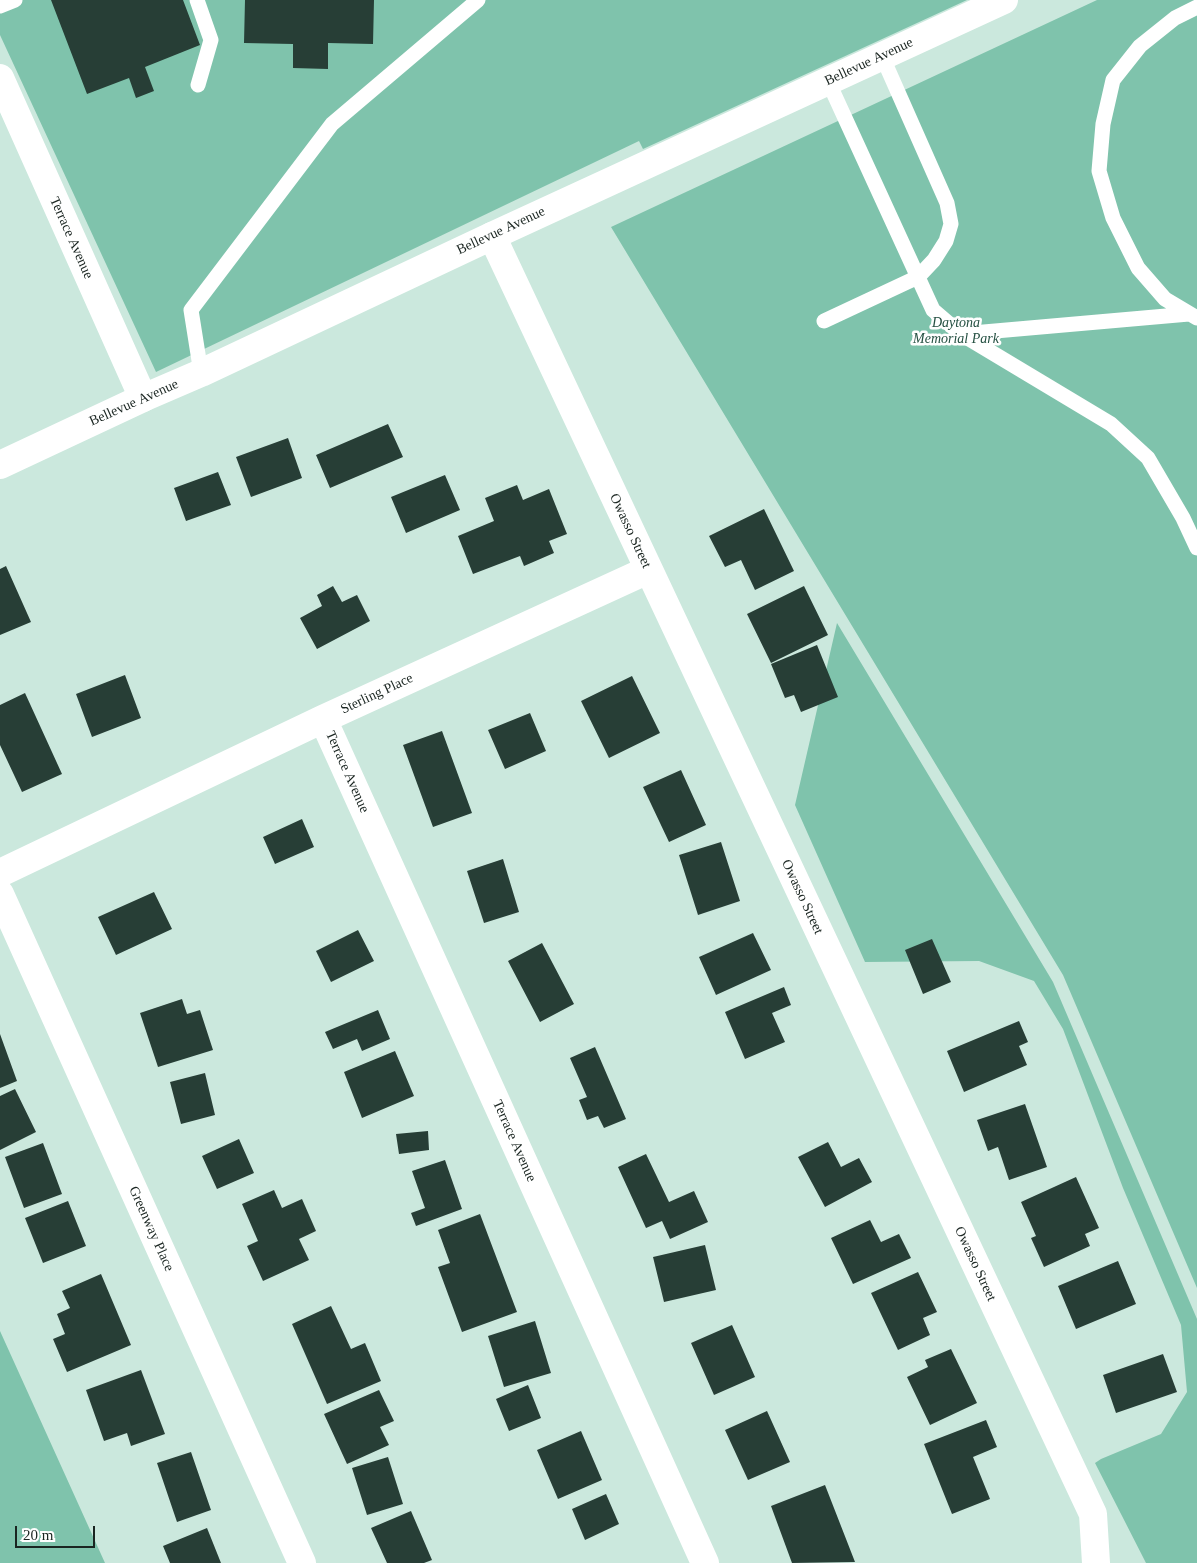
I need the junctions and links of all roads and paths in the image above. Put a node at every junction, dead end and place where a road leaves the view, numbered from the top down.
1 (14, 0) edge
2 (197, 0) edge
3 (478, 0) edge
4 (1004, 0) edge
5 (0, 6) edge
6 (1197, 7) edge
7 (882, 56) junction
8 (0, 78) edge
9 (828, 81) junction
10 (198, 85) dead end
11 (492, 236) junction
12 (918, 277) junction
13 (1193, 316) edge
14 (824, 321) dead end
15 (960, 334) junction
16 (201, 373) junction
17 (143, 398) junction
18 (0, 465) edge
19 (1197, 548) edge
20 (648, 570) junction
21 (323, 719) junction
22 (0, 873) edge
23 (0, 894) edge
24 (302, 1563) edge
25 (705, 1563) edge
26 (1096, 1563) edge

1 - 5 lane
2 - 10 lane
3 - 16 lane
4 - 7 street, Bellevue Avenue
6 - 13 lane
7 - 9 street, Bellevue Avenue
7 - 12 lane
8 - 17 street, Terrace Avenue
9 - 11 street, Bellevue Avenue
9 - 12 lane
11 - 16 street, Bellevue Avenue
11 - 20 street, Owasso Street
12 - 14 lane
12 - 15 lane
13 - 15 lane
15 - 19 lane
16 - 17 street, Bellevue Avenue
17 - 18 street, Bellevue Avenue
20 - 21 street, Sterling Place
20 - 26 street, Owasso Street
21 - 22 street, Sterling Place
21 - 25 street, Terrace Avenue
23 - 24 street, Greenway Place

